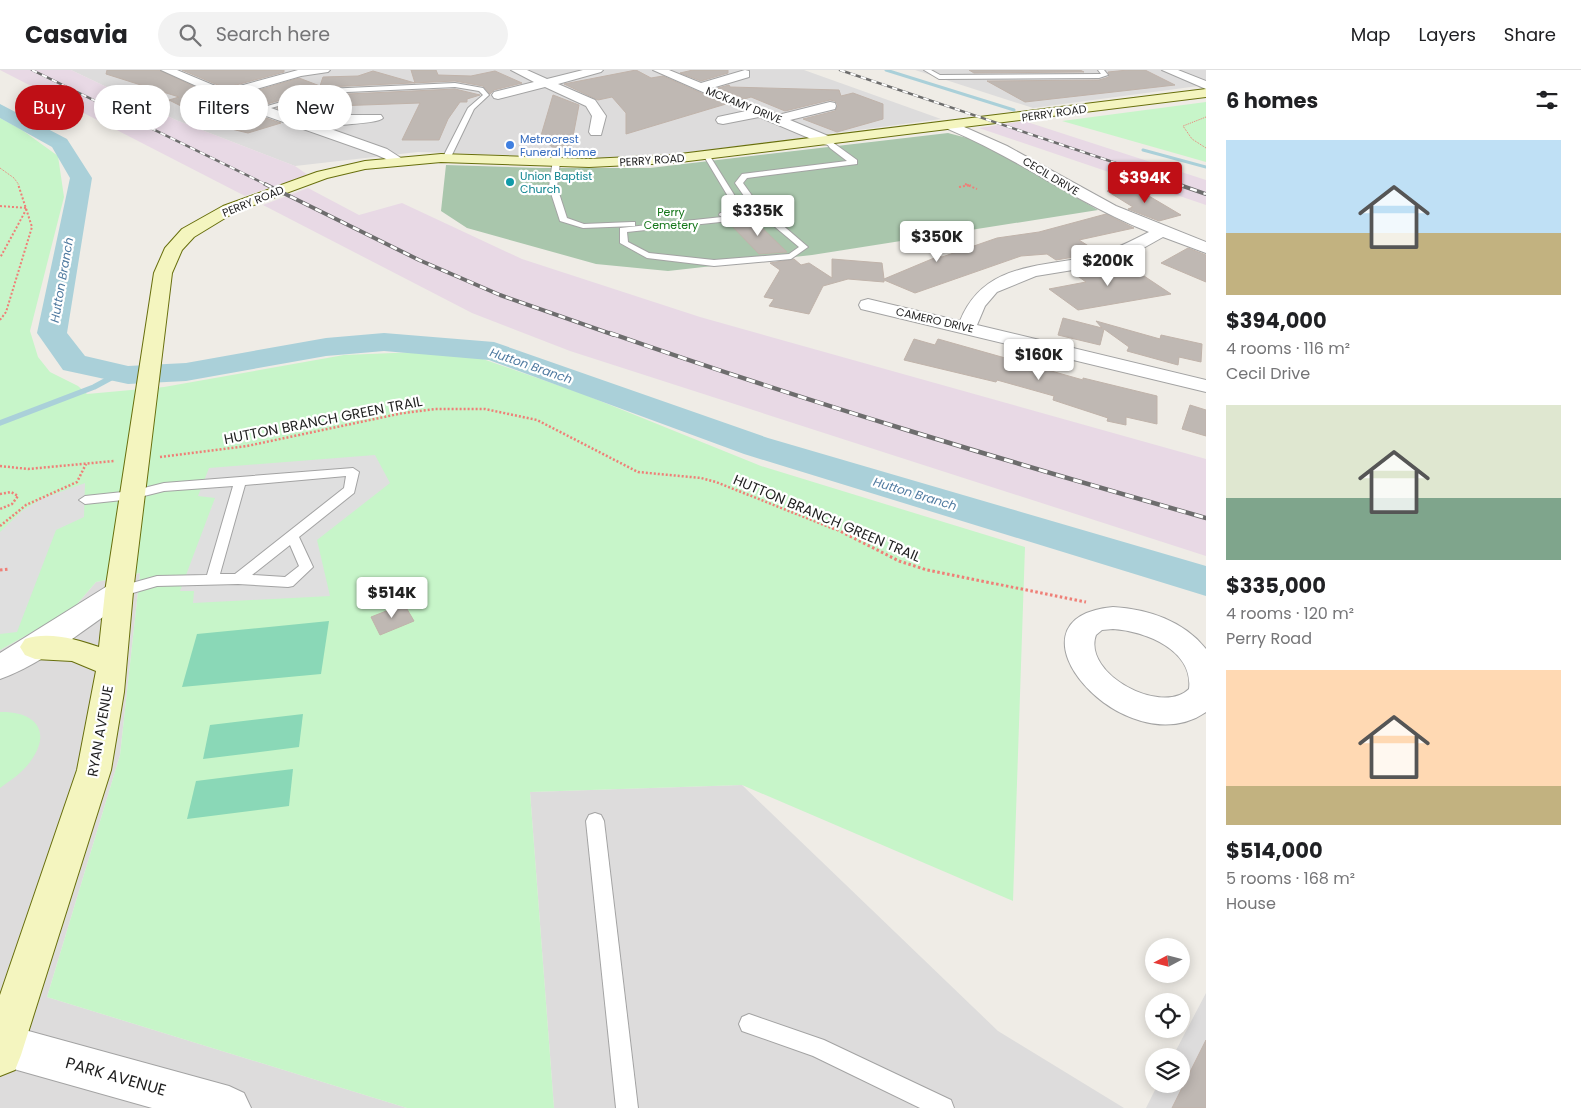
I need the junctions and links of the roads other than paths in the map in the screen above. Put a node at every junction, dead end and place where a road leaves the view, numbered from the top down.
1 (167, 70) edge
2 (324, 70) edge
3 (517, 70) edge
4 (597, 70) edge
5 (659, 70) edge
6 (927, 70) edge
7 (1101, 70) edge
8 (1168, 70) edge
9 (745, 74) dead end
10 (545, 83) junction
11 (203, 85) edge
12 (258, 85) edge
13 (1206, 85) edge
14 (701, 87) junction
15 (1206, 93) edge
16 (498, 95) dead end
17 (830, 106) dead end
18 (268, 107) edge
19 (762, 112) junction
20 (352, 117) edge
21 (376, 118) dead end
22 (779, 119) junction
23 (723, 120) dead end
24 (953, 126) junction
25 (320, 130) edge
26 (596, 132) dead end
27 (828, 141) junction
28 (705, 155) junction
29 (446, 158) junction
30 (397, 160) junction
31 (556, 162) junction
32 (755, 206) junction
33 (1163, 231) junction
34 (1206, 248) edge
35 (868, 305) dead end
36 (968, 328) junction
37 (1206, 386) edge
38 (148, 394) joint
39 (240, 481) junction
40 (132, 495) junction
41 (85, 500) dead end
42 (292, 536) junction
43 (238, 579) junction
44 (212, 580) junction
45 (119, 592) junction
46 (35, 647) junction
47 (111, 664) junction
48 (0, 667) edge
49 (595, 821) dead end
50 (749, 1024) dead end
51 (2, 1050) edge
52 (229, 1108) edge
53 (627, 1108) edge
54 (943, 1108) edge

1 - 11 street
2 - 12 street
3 - 10 street
4 - 10 street
5 - 14 street, MCKAMY DRIVE
6 - 7 lane
8 - 13 street
9 - 14 street
10 - 16 street
10 - 26 street
14 - 19 street, MCKAMY DRIVE
15 - 24 street, PERRY ROAD
17 - 22 street
18 - 29 lane
19 - 22 street, MCKAMY DRIVE
19 - 23 street
20 - 21 street
22 - 27 street, MCKAMY DRIVE
24 - 27 street, PERRY ROAD
24 - 33 street, CECIL DRIVE
25 - 30 street
27 - 28 street, PERRY ROAD
27 - 32 lane
28 - 31 street, PERRY ROAD
28 - 31 lane
29 - 30 street, PERRY ROAD
29 - 31 street, PERRY ROAD
30 - 38 street, PERRY ROAD
32 - 32 lane
33 - 34 street, CECIL DRIVE
33 - 36 street
35 - 36 street, CAMERO DRIVE
36 - 37 street, CAMERO DRIVE
38 - 40 street, RYAN AVENUE
39 - 40 lane
39 - 42 lane
39 - 44 lane
40 - 41 lane
40 - 45 street, RYAN AVENUE
42 - 43 lane
42 - 43 lane
43 - 44 lane
44 - 45 lane
45 - 46 street
45 - 47 street, RYAN AVENUE
46 - 47 street
46 - 48 street
47 - 51 street, RYAN AVENUE
49 - 53 lane
50 - 54 lane
51 - 52 street, PARK AVENUE

